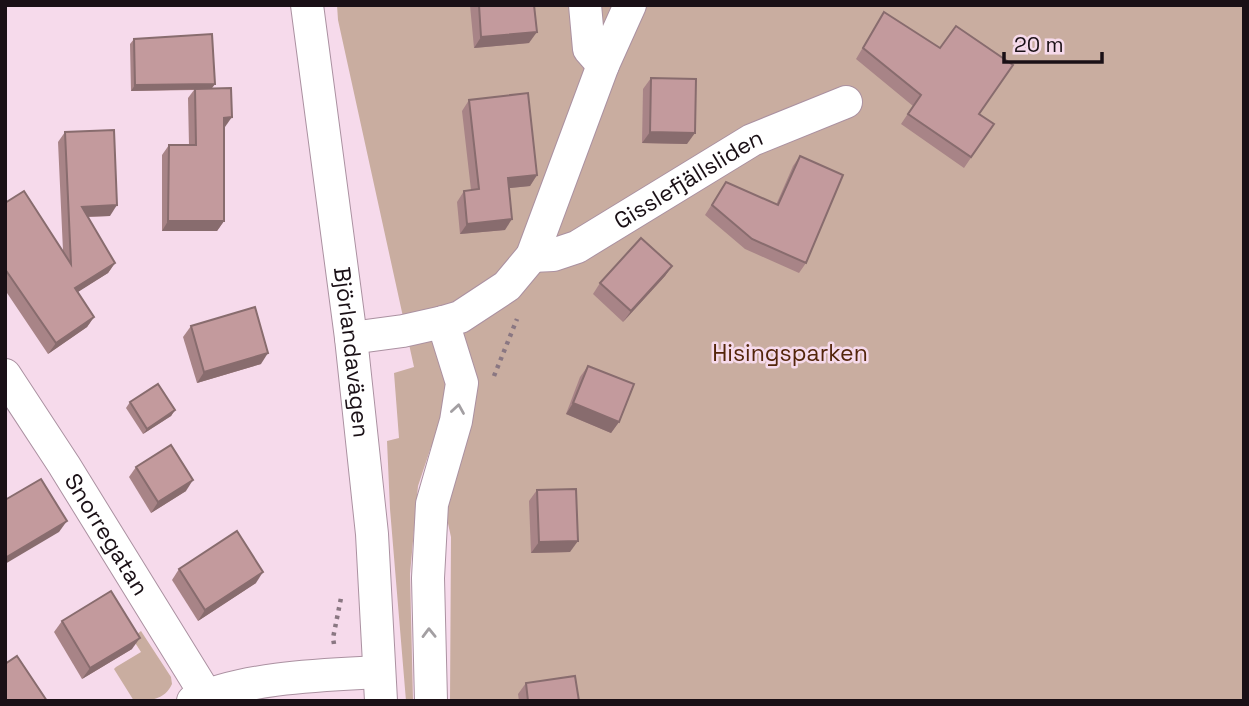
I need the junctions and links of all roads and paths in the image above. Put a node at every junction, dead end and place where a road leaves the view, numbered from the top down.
1 (307, 5) edge
2 (585, 5) edge
3 (630, 5) edge
4 (603, 65) junction
5 (846, 102) dead end
6 (532, 256) junction
7 (443, 322) junction
8 (351, 338) junction
9 (5, 375) edge
10 (380, 686) edge
11 (199, 698) edge
12 (431, 701) edge

1 - 8 street, Björlandavägen
2 - 4 street
3 - 4 street
4 - 6 street
5 - 6 street, Gisslefjällsliden
6 - 7 street
7 - 8 street
12 -> 7 street
8 - 10 street, Björlandavägen
9 - 11 street, Snorregatan
10 - 11 street

